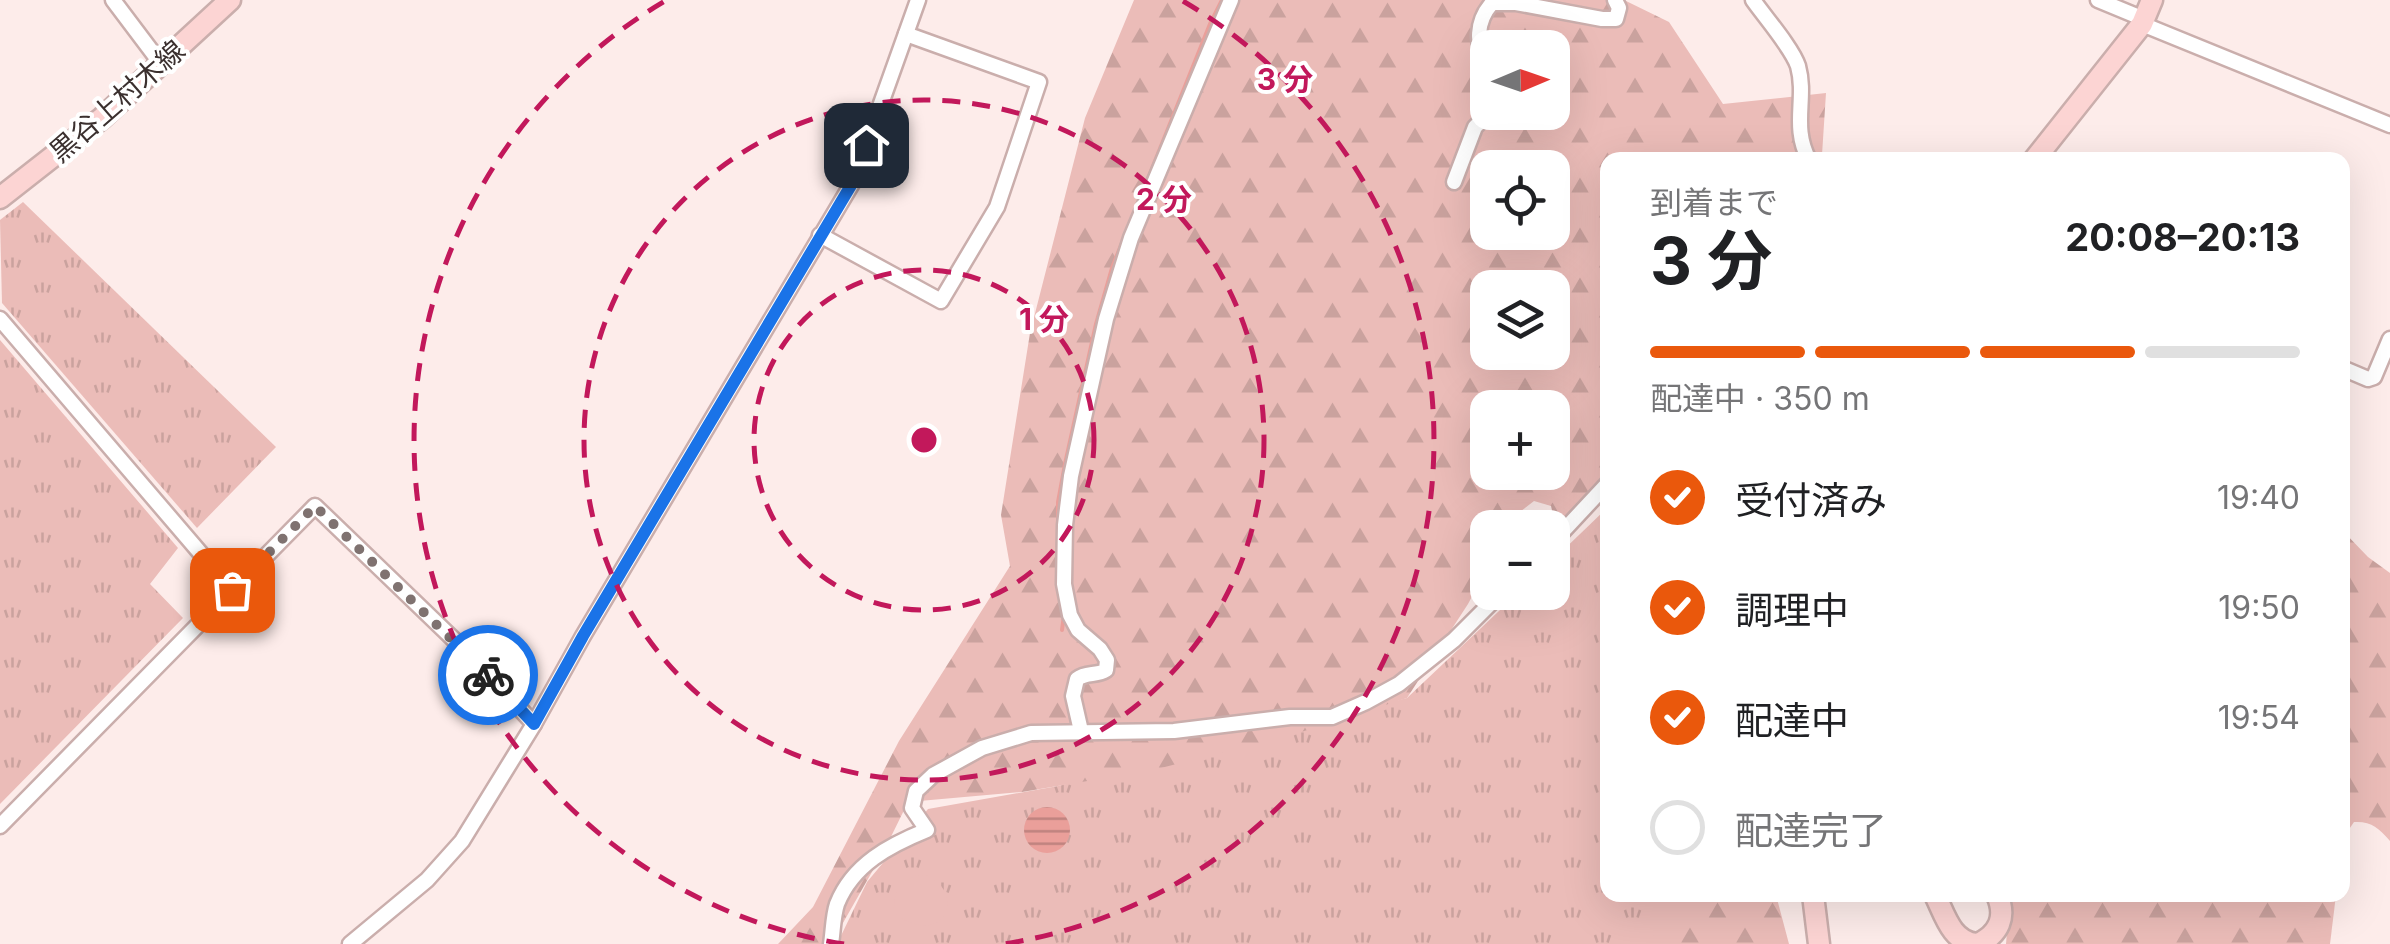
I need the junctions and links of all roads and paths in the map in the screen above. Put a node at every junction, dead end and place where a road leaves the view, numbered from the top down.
1 (113, 0) edge
2 (230, 0) edge
3 (918, 0) edge
4 (1231, 0) edge
5 (1615, 0) edge
6 (1753, 0) edge
7 (2098, 0) edge
8 (2146, 14) edge
9 (1480, 30) edge
10 (906, 34) junction
11 (162, 65) junction
12 (2390, 125) edge
13 (1474, 130) edge
14 (1805, 152) edge
15 (2040, 152) edge
16 (1454, 182) dead end
17 (0, 198) edge
18 (820, 235) junction
19 (0, 319) edge
20 (2390, 339) edge
21 (2350, 371) edge
22 (1600, 491) edge
23 (1570, 523) edge
24 (232, 590) junction
25 (1484, 610) edge
26 (534, 724) junction
27 (1080, 731) junction
28 (0, 826) edge
29 (1815, 902) edge
30 (1938, 902) edge
31 (1999, 902) edge
32 (350, 944) edge
33 (832, 944) edge
34 (1819, 944) edge
35 (1977, 944) edge

1 - 11 street
2 - 11 main road, 黒谷上村木線
3 - 10 street
4 - 27 street
5 - 9 street
6 - 14 street
7 - 8 street
8 - 12 street
8 - 15 main road
10 - 18 street
10 - 18 street
11 - 17 main road, 黒谷上村木線
13 - 16 street
18 - 26 street
19 - 24 street
20 - 21 street
22 - 23 street
24 - 26 street
24 - 28 street
25 - 27 street
26 - 32 street
27 - 33 street
29 - 34 main road
30 - 35 main road
31 - 35 main road

